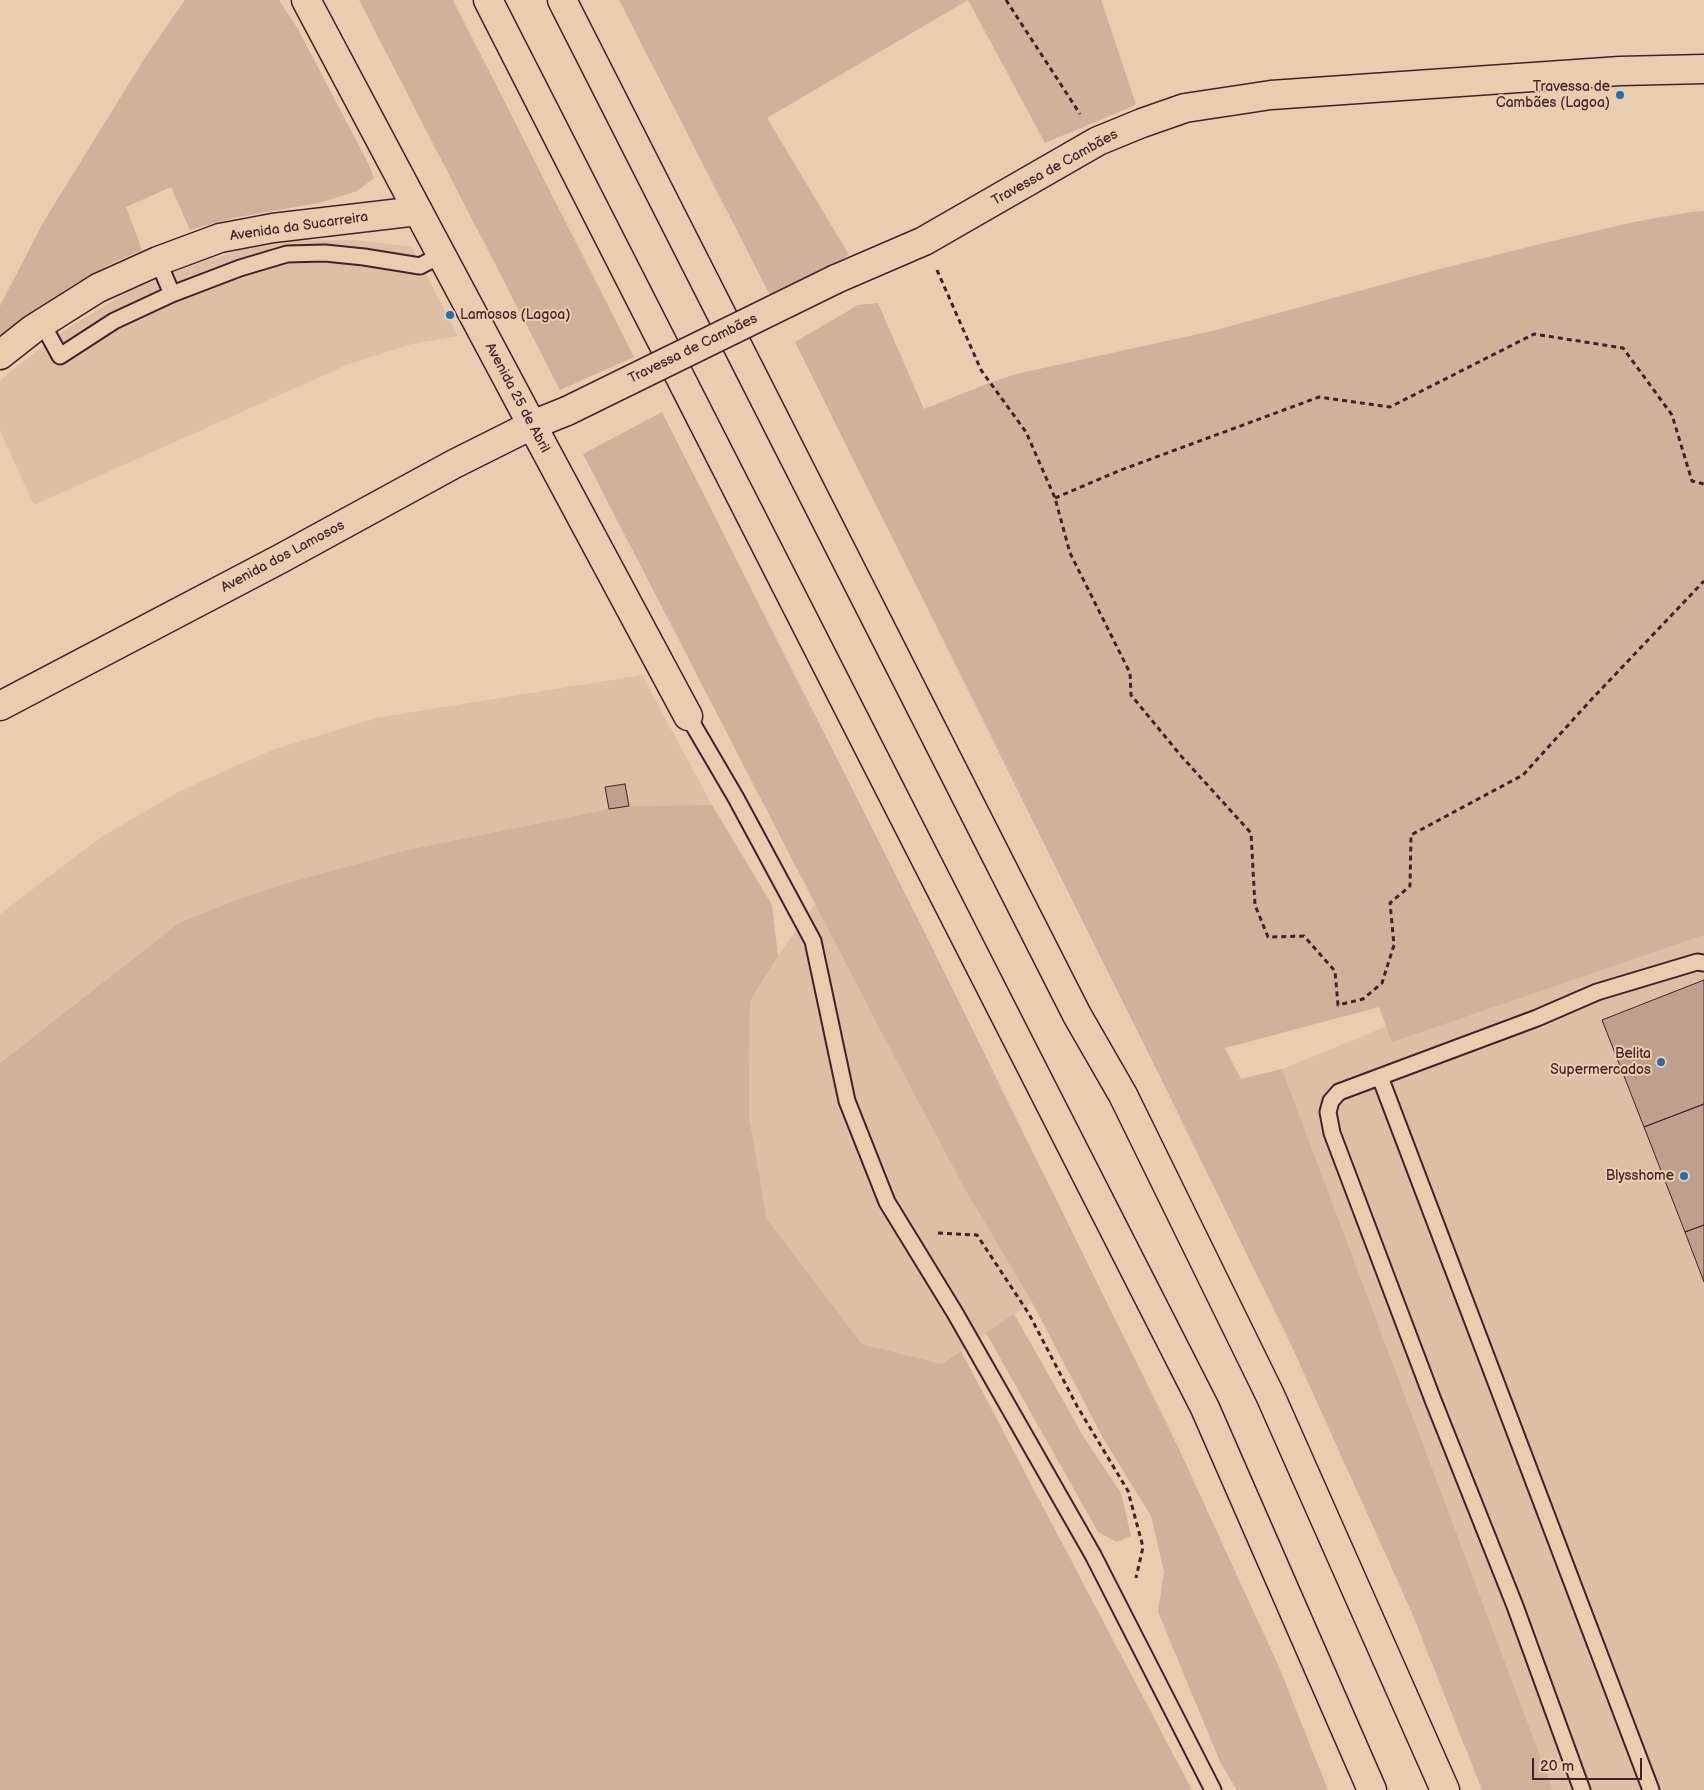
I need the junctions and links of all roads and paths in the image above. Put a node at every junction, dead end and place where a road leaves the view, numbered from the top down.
1 (306, 0) edge
2 (488, 0) edge
3 (562, 0) edge
4 (1006, 0) edge
5 (1704, 69) edge
6 (1098, 142) junction
7 (418, 211) junction
8 (924, 241) junction
9 (441, 255) junction
10 (158, 261) junction
11 (172, 294) junction
12 (42, 323) junction
13 (0, 355) edge
14 (567, 411) joint
15 (532, 425) junction
16 (1704, 484) edge
17 (1055, 498) junction
18 (1704, 581) edge
19 (0, 706) edge
20 (688, 716) joint
21 (1704, 962) edge
22 (1380, 1077) junction
23 (906, 1232) junction
24 (1126, 1620) junction
25 (1213, 1790) edge
26 (1372, 1790) edge
27 (1445, 1790) edge
28 (1582, 1790) edge
29 (1650, 1790) edge

1 - 7 main road, Avenida 25 de Abril
2 - 26 main road
3 - 27 main road
4 - 6 path
5 - 6 main road, Travessa de Cambães
6 - 8 main road, Travessa de Cambães
7 - 9 main road, Avenida 25 de Abril
7 - 10 main road, Avenida da Sucarreira
8 - 14 main road, Travessa de Cambães, bridge
8 - 17 path
9 - 11 lane
9 - 15 main road, Avenida 25 de Abril
10 - 11 lane
10 - 12 main road, Avenida da Sucarreira
11 - 12 lane
12 - 13 main road, Avenida da Sucarreira
14 - 15 main road, Avenida dos Lamosos
15 - 19 main road, Avenida dos Lamosos
15 - 20 main road, Avenida 25 de Abril
16 - 17 path
17 - 18 path
20 - 23 lane
21 - 22 lane
22 - 28 lane
22 - 29 lane
23 - 24 lane
23 - 24 path
24 - 25 lane

